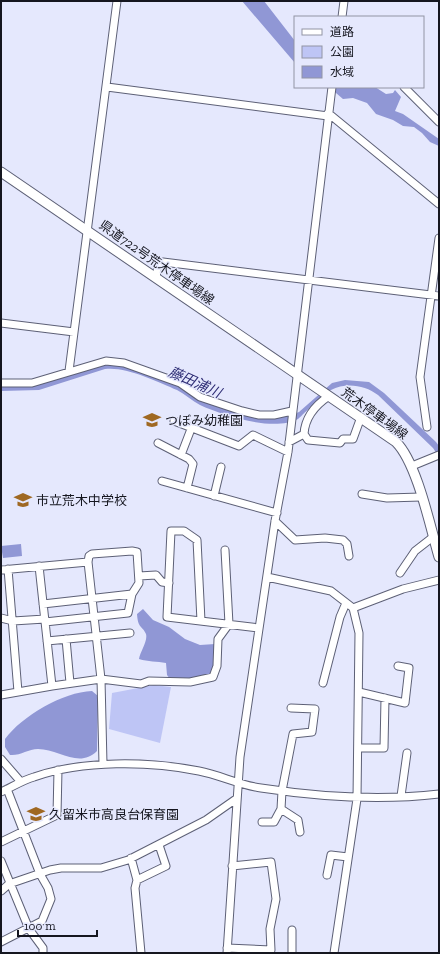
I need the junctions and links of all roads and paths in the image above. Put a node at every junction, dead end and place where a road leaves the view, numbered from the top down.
1 (117, 1) edge
2 (344, 1) edge
3 (342, 16) edge
4 (106, 87) junction
5 (332, 88) edge
6 (405, 88) edge
7 (328, 113) junction
8 (439, 122) edge
9 (1, 172) edge
10 (439, 204) edge
11 (88, 230) junction
12 (439, 238) edge
13 (156, 278) junction
14 (309, 279) junction
15 (435, 295) edge
16 (1, 322) edge
17 (74, 332) junction
18 (69, 371) junction
19 (297, 373) junction
20 (1, 383) edge
21 (329, 396) junction
22 (292, 411) junction
23 (361, 417) junction
24 (174, 421) dead end
25 (427, 427) dead end
26 (191, 429) junction
27 (304, 434) junction
28 (289, 442) junction
29 (158, 443) dead end
30 (288, 452) junction
31 (181, 455) junction
32 (439, 455) edge
33 (412, 466) junction
34 (221, 467) dead end
35 (162, 481) dead end
36 (187, 488) junction
37 (362, 494) dead end
38 (214, 496) junction
39 (421, 497) junction
40 (277, 513) junction
41 (275, 521) junction
42 (433, 537) junction
43 (225, 550) dead end
44 (349, 556) dead end
45 (439, 557) edge
46 (88, 562) junction
47 (39, 566) junction
48 (4, 569) edge
49 (400, 573) dead end
50 (139, 576) junction
51 (267, 577) junction
52 (439, 580) edge
53 (169, 583) junction
54 (132, 594) junction
55 (93, 598) junction
56 (346, 603) junction
57 (43, 604) junction
58 (353, 608) junction
59 (94, 616) junction
60 (1, 618) edge
61 (13, 621) junction
62 (45, 621) junction
63 (201, 621) junction
64 (229, 624) junction
65 (259, 628) junction
66 (130, 633) dead end
67 (96, 636) junction
68 (66, 639) junction
69 (47, 641) junction
70 (398, 666) dead end
71 (101, 679) junction
72 (323, 682) dead end
73 (70, 683) junction
74 (52, 686) junction
75 (18, 692) junction
76 (358, 692) junction
77 (1, 695) edge
78 (385, 698) junction
79 (291, 708) dead end
80 (358, 748) junction
81 (408, 753) dead end
82 (1, 759) edge
83 (103, 764) junction
84 (58, 770) junction
85 (21, 782) junction
86 (238, 783) junction
87 (4, 791) edge
88 (282, 791) junction
89 (439, 794) edge
90 (401, 796) junction
91 (236, 799) junction
92 (357, 799) junction
93 (281, 809) junction
94 (262, 822) dead end
95 (23, 831) junction
96 (300, 832) dead end
97 (1, 842) edge
98 (159, 845) junction
99 (348, 857) junction
100 (131, 858) junction
101 (1, 861) edge
102 (232, 866) junction
103 (40, 874) junction
104 (327, 875) dead end
105 (137, 880) junction
106 (9, 884) junction
107 (1, 891) edge
108 (29, 929) junction
109 (292, 930) dead end
110 (1, 942) edge
111 (227, 950) edge
112 (43, 953) edge
113 (141, 953) edge
114 (292, 953) edge
115 (334, 953) edge

1 - 4 street
2 - 3 street
4 - 7 street
4 - 11 street
5 - 7 street
6 - 8 street
7 - 10 street
7 - 14 street
9 - 11 main road, 県道722号荒木停車場線
11 - 13 main road, 県道722号荒木停車場線
11 - 17 street
12 - 15 street
13 - 14 street
13 - 19 main road, 県道722号荒木停車場線
14 - 15 street
14 - 19 street
15 - 25 street
16 - 17 street
17 - 18 street
18 - 20 street
18 - 22 street
19 - 21 main road, 荒木停車場線
19 - 22 street
21 - 23 main road, 荒木停車場線
21 - 27 street
22 - 28 street
23 - 27 street
23 - 33 main road, 荒木停車場線
24 - 26 street
26 - 30 street
26 - 31 street
27 - 28 street
28 - 30 street
29 - 31 street
30 - 40 street
31 - 36 street
32 - 33 street
33 - 39 main road, 荒木停車場線
34 - 38 street
35 - 36 street
36 - 38 street
37 - 39 street
38 - 40 street
39 - 42 main road, 荒木停車場線
40 - 41 street
41 - 44 street
41 - 51 street
42 - 45 main road, 荒木停車場線
42 - 49 street
43 - 64 street
46 - 47 street
46 - 50 street
46 - 55 street
47 - 48 street
47 - 57 street
48 - 61 street
50 - 53 street
50 - 54 street
51 - 56 street
51 - 65 street
52 - 58 street
53 - 63 street
53 - 63 street
54 - 55 street
54 - 59 street
55 - 57 street
55 - 59 street
56 - 58 street
56 - 72 street
57 - 62 street
58 - 76 street
59 - 62 street
59 - 67 street
60 - 61 street
61 - 62 street
61 - 75 street
62 - 69 street
63 - 64 street
64 - 65 street
64 - 71 street
65 - 86 street
66 - 67 street
67 - 68 street
67 - 71 street
68 - 69 street
68 - 73 street
69 - 74 street
70 - 78 street
71 - 73 street
71 - 83 street
73 - 74 street
74 - 75 street
75 - 77 street
76 - 78 street
76 - 80 street
78 - 80 street
79 - 88 street
80 - 92 street
81 - 90 street
82 - 85 street
83 - 84 street
83 - 86 street
84 - 85 street
84 - 95 street
85 - 87 street
86 - 88 street
86 - 91 street
87 - 95 street
88 - 92 street
88 - 93 street
89 - 90 street
90 - 92 street
91 - 98 street
91 - 102 street
92 - 99 street
93 - 94 street
93 - 96 street
95 - 97 street
95 - 103 street
98 - 100 street
98 - 105 street
99 - 104 street
99 - 115 street
100 - 103 street
100 - 105 street
101 - 106 street
102 - 111 street
102 - 111 street
103 - 106 street
103 - 108 street
105 - 113 street
106 - 107 street
106 - 108 street
108 - 110 street
108 - 112 street
109 - 114 street

